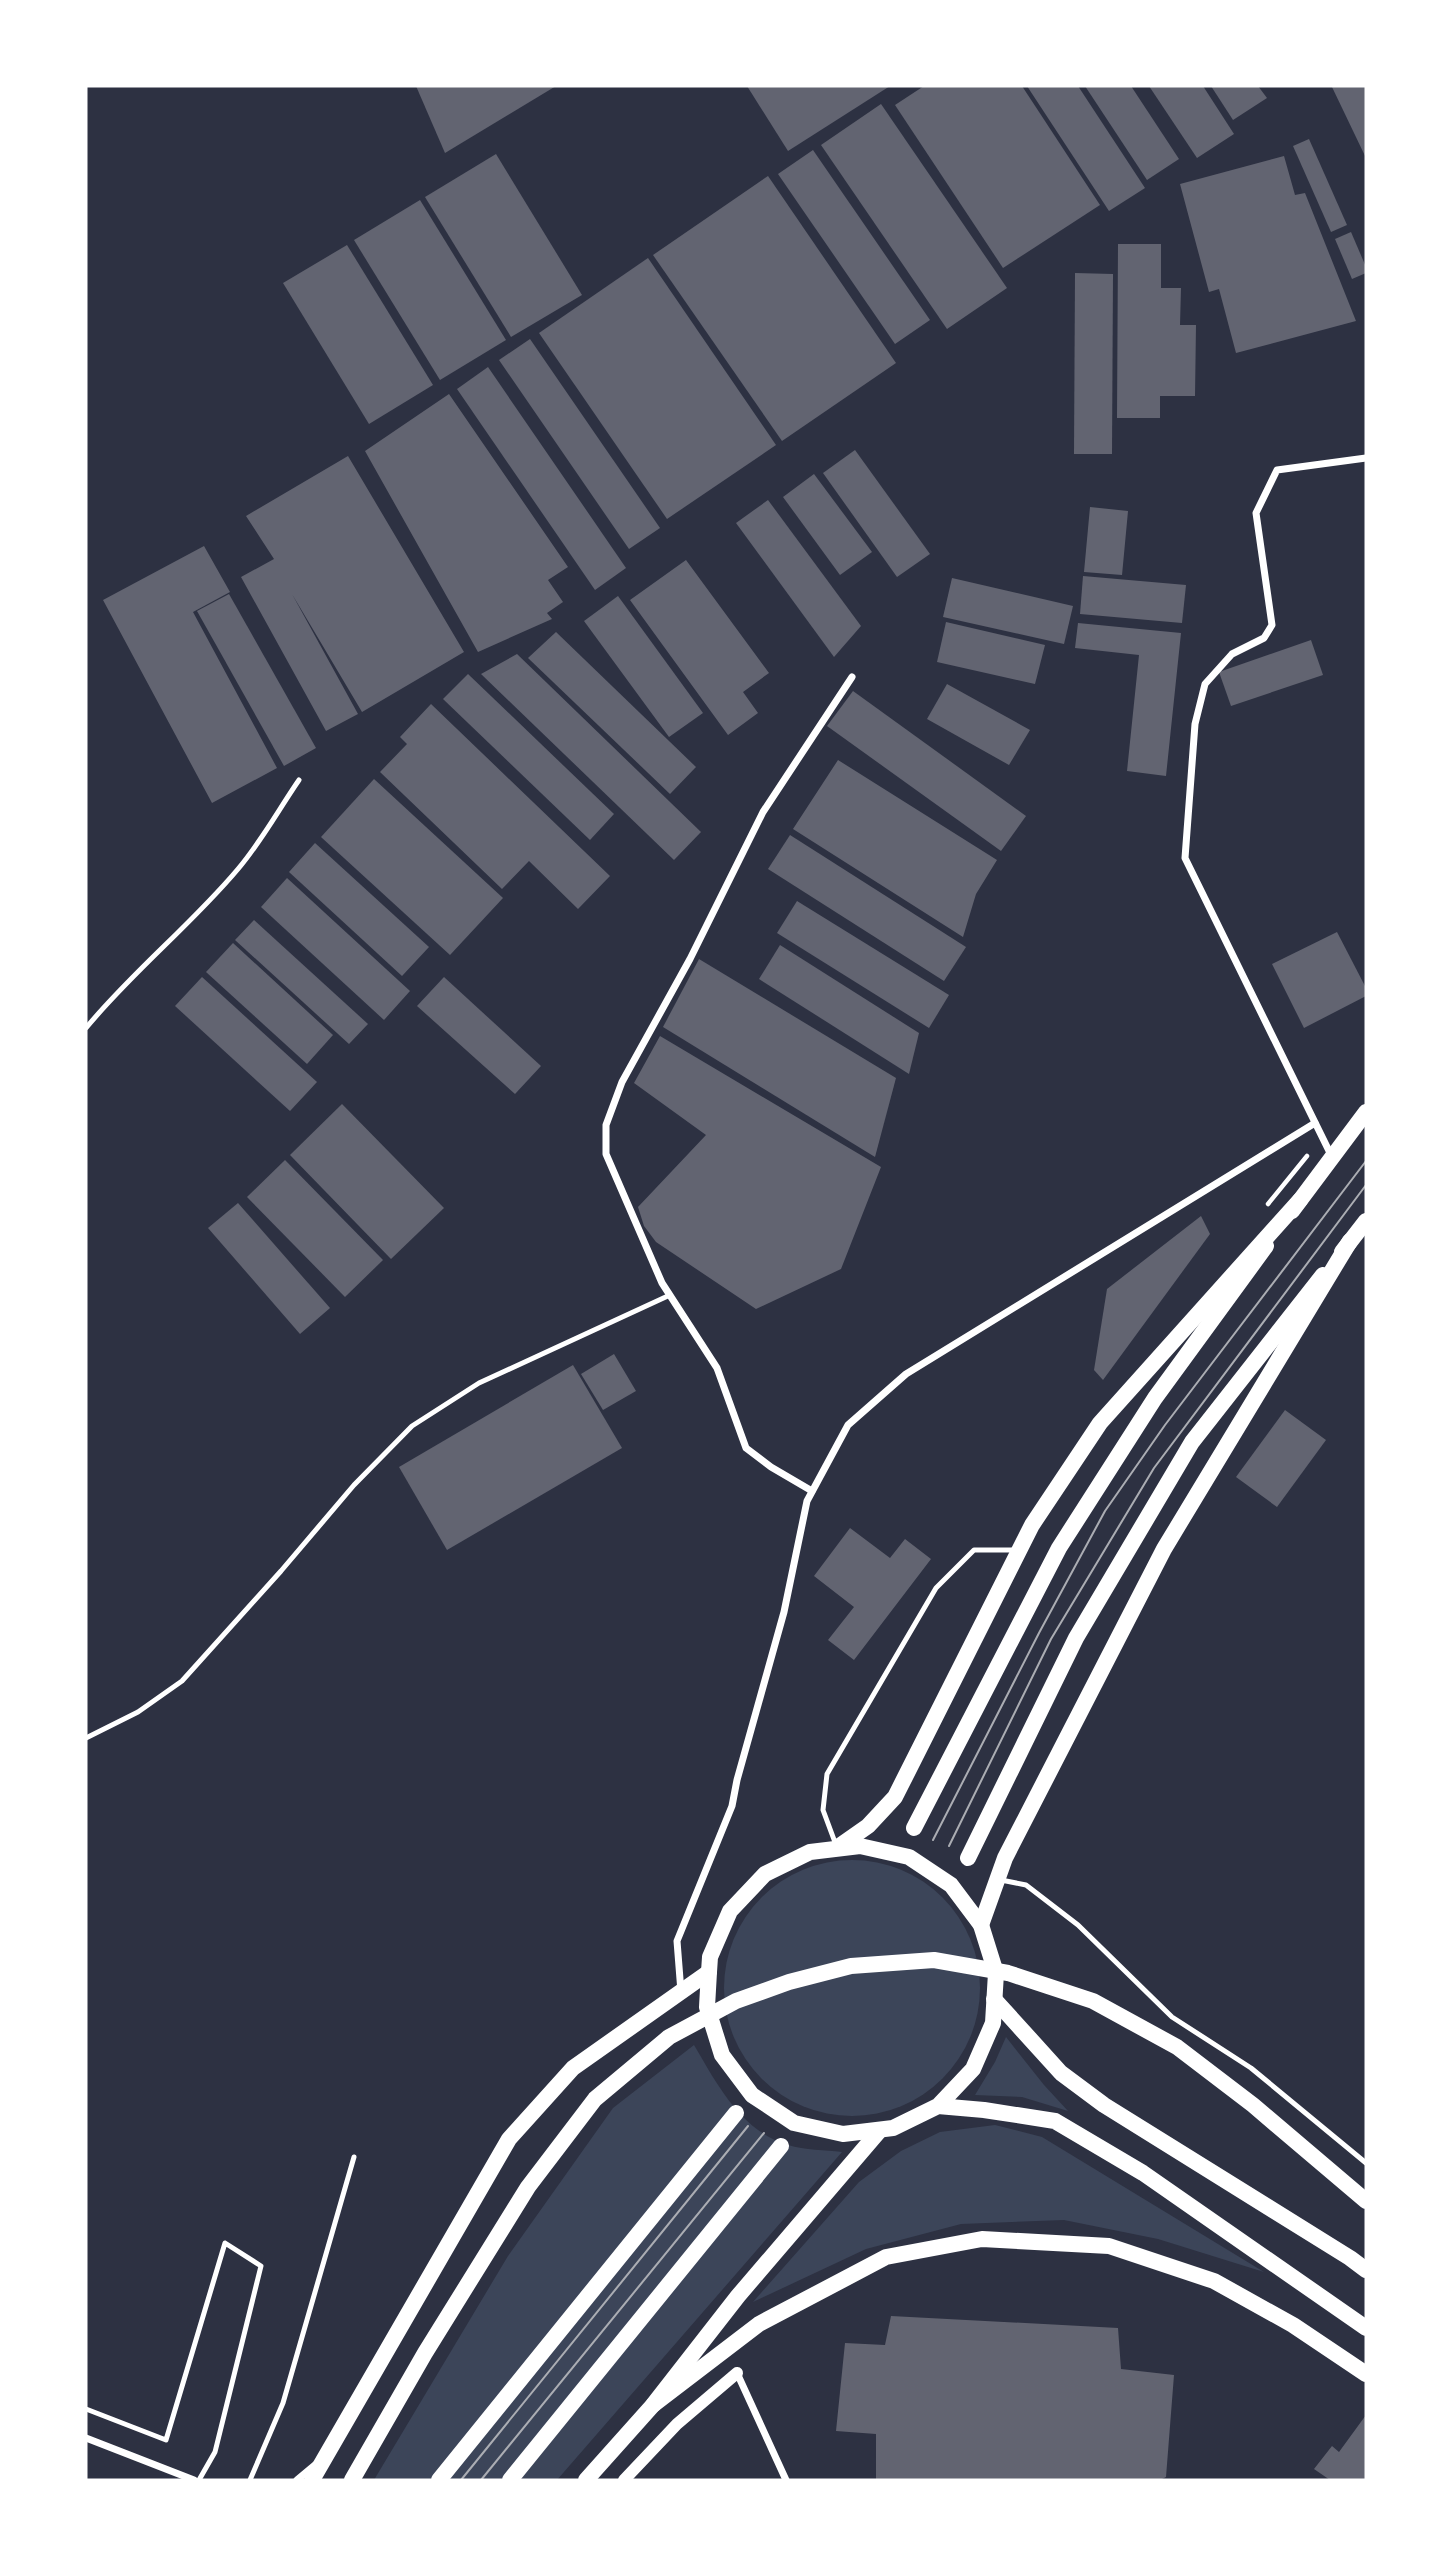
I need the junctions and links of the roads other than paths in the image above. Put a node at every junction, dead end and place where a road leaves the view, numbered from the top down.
1 (1366, 458) edge
2 (852, 677) dead end
3 (299, 780) dead end
4 (86, 1028) edge
5 (1366, 1112) edge
6 (1315, 1123) junction
7 (1332, 1158) junction
8 (1300, 1200) junction
9 (1366, 1221) edge
10 (1350, 1241) junction
11 (670, 1295) junction
12 (812, 1491) junction
13 (1020, 1550) junction
14 (86, 1738) edge
15 (915, 1828) dead end
16 (837, 1849) junction
17 (968, 1858) dead end
18 (997, 1880) junction
19 (981, 1925) junction
20 (709, 1972) junction
21 (681, 1992) junction
22 (994, 1998) junction
23 (938, 2106) junction
24 (736, 2113) dead end
25 (880, 2130) junction
26 (781, 2146) dead end
27 (354, 2157) dead end
28 (1366, 2163) edge
29 (1366, 2202) edge
30 (1366, 2270) edge
31 (1366, 2328) edge
32 (737, 2373) joint
33 (1366, 2374) edge
34 (653, 2405) junction
35 (86, 2409) edge
36 (86, 2438) edge
37 (326, 2455) junction
38 (197, 2480) edge
39 (250, 2480) edge
40 (297, 2480) edge
41 (312, 2480) edge
42 (352, 2480) edge
43 (439, 2480) edge
44 (510, 2480) edge
45 (586, 2480) edge
46 (624, 2480) edge
47 (786, 2480) edge

1 - 6 street
2 - 11 street
3 - 4 lane
5 - 7 main road
6 - 7 street
6 - 12 street
7 - 8 main road
8 - 13 main road
8 - 15 main road
9 - 10 main road
10 - 17 main road
10 - 18 main road
11 - 12 street
11 - 14 lane
12 - 21 street
13 - 16 main road
13 - 16 lane
16 - 19 main road
16 - 20 main road
18 - 19 main road
18 - 28 lane
19 - 22 main road
20 - 21 main road
20 - 25 main road
21 - 37 main road
22 - 23 main road
22 - 30 main road
23 - 25 main road
23 - 31 main road
24 - 43 main road
25 - 34 main road
26 - 44 main road
27 - 39 lane
29 - 42 main road
32 - 46 street
32 - 47 street
33 - 34 main road
34 - 45 main road
35 - 38 lane
36 - 38 street
37 - 40 street
37 - 41 main road

